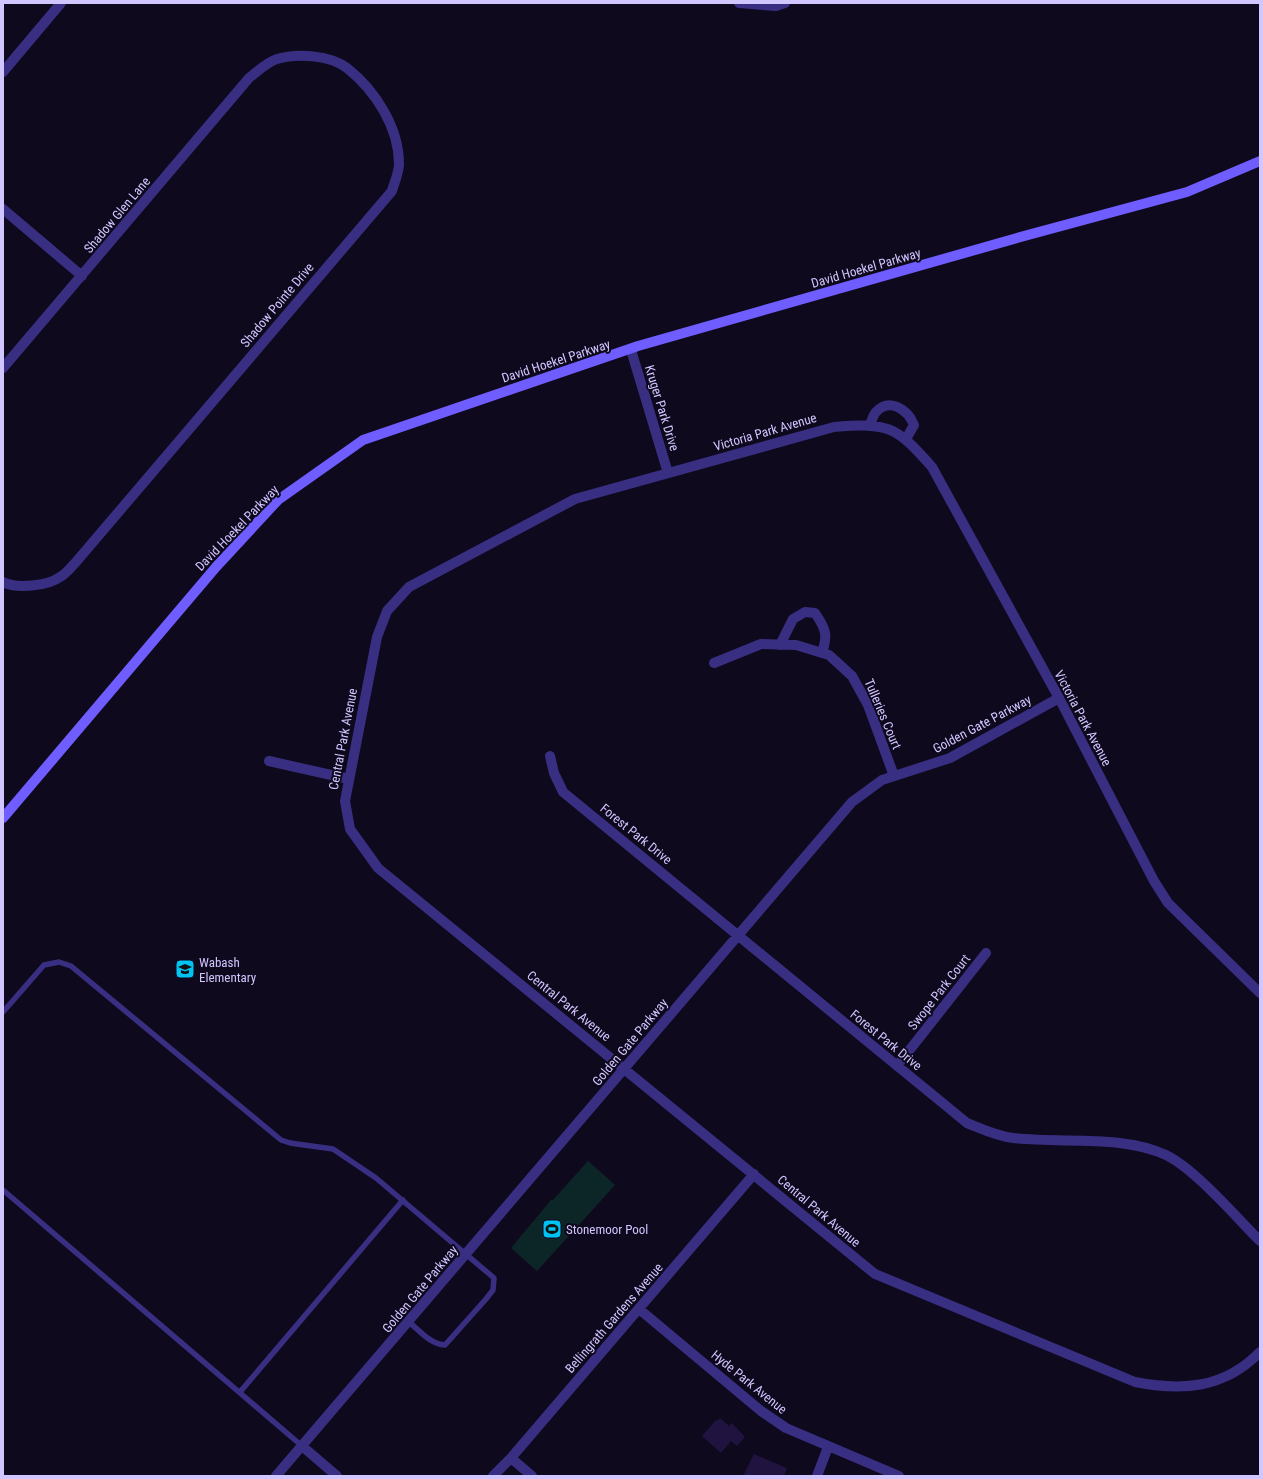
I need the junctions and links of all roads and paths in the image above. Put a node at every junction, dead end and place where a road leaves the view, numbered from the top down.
1 (61, 3) edge
2 (739, 3) edge
3 (785, 3) edge
4 (3, 72) edge
5 (249, 78) joint
6 (1260, 161) edge
7 (3, 209) edge
8 (82, 276) junction
9 (631, 350) junction
10 (3, 368) edge
11 (870, 424) junction
12 (906, 439) junction
13 (668, 473) junction
14 (3, 582) edge
15 (780, 645) junction
16 (822, 653) junction
17 (714, 663) dead end
18 (1059, 698) junction
19 (550, 756) dead end
20 (269, 761) dead end
21 (894, 776) junction
22 (349, 779) junction
23 (3, 818) edge
24 (738, 935) junction
25 (986, 953) dead end
26 (1260, 993) edge
27 (3, 1012) edge
28 (897, 1066) junction
29 (625, 1068) junction
30 (754, 1174) junction
31 (3, 1190) edge
32 (403, 1200) junction
33 (1260, 1241) edge
34 (466, 1254) junction
35 (639, 1309) junction
36 (409, 1322) junction
37 (1260, 1352) edge
38 (240, 1392) junction
39 (302, 1446) junction
40 (828, 1447) junction
41 (511, 1458) junction
42 (276, 1476) edge
43 (337, 1476) edge
44 (493, 1476) edge
45 (532, 1476) edge
46 (817, 1476) edge
47 (899, 1476) edge

1 - 4 street
2 - 3 street
5 - 8 street, Shadow Glen Lane
5 - 14 street, Shadow Pointe Drive
6 - 9 main road, David Hoekel Parkway
7 - 8 street
8 - 10 street, Shadow Glen Lane
9 - 13 street, Kruger Park Drive
9 - 23 main road, David Hoekel Parkway
11 - 12 street, Victoria Park Avenue
11 - 12 street
11 - 13 street, Victoria Park Avenue
12 - 18 street, Victoria Park Avenue
13 - 22 street, Central Park Avenue
15 - 16 street, Tulleries Court
15 - 16 street
15 - 17 street, Tulleries Court
16 - 21 street, Tulleries Court
18 - 21 street, Golden Gate Parkway
18 - 26 street, Victoria Park Avenue
19 - 24 street, Forest Park Drive
20 - 22 street
21 - 24 street, Golden Gate Parkway
22 - 29 street, Central Park Avenue
24 - 28 street, Forest Park Drive
24 - 29 street, Golden Gate Parkway
25 - 28 street, Swope Park Court
27 - 32 lane
28 - 33 street, Forest Park Drive
29 - 30 street, Central Park Avenue
29 - 34 street, Golden Gate Parkway
30 - 35 street, Bellingrath Gardens Avenue
30 - 37 street, Central Park Avenue
31 - 38 lane
32 - 34 lane
32 - 38 lane
34 - 36 street, Golden Gate Parkway
34 - 36 lane
35 - 40 street, Hyde Park Avenue
35 - 41 street, Bellingrath Gardens Avenue
36 - 39 street, Golden Gate Parkway
38 - 39 lane
39 - 42 street, Golden Gate Parkway
39 - 43 street
40 - 46 street
40 - 47 street, Hyde Park Avenue
41 - 44 street, Bellingrath Gardens Avenue
41 - 45 street

